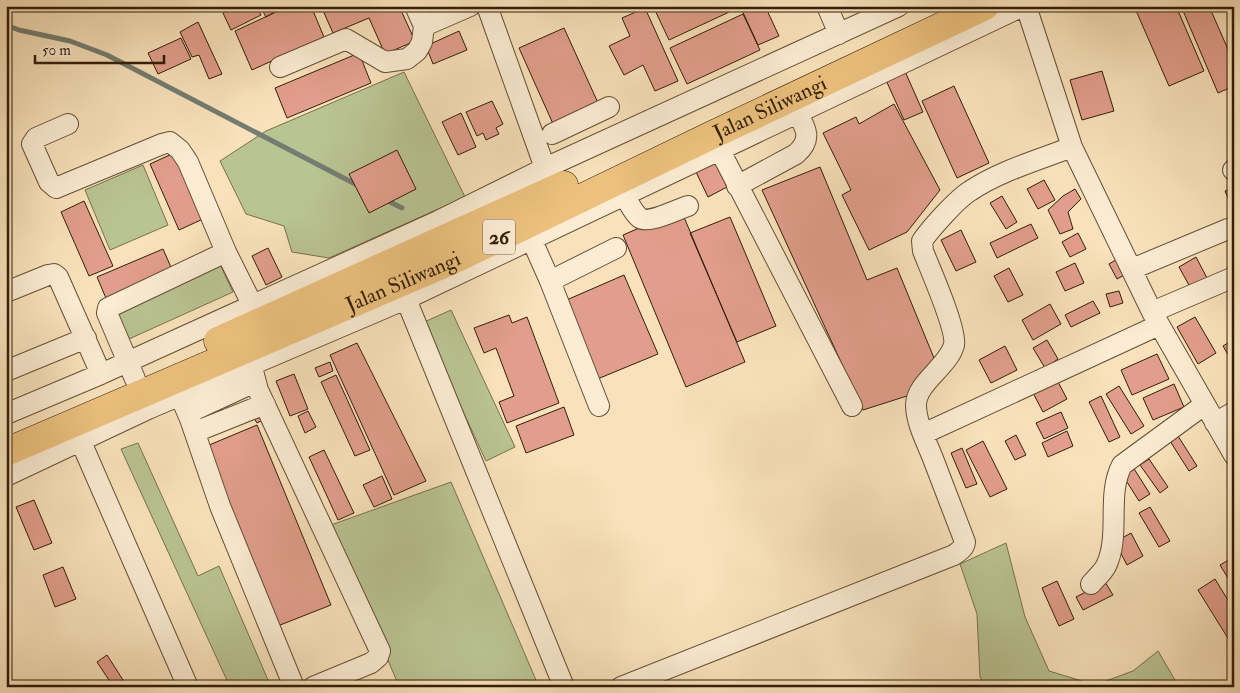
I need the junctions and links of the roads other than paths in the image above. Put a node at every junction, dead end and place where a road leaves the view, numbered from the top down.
1 (415, 6) edge
2 (470, 6) edge
3 (487, 6) edge
4 (827, 6) edge
5 (900, 6) edge
6 (942, 6) edge
7 (985, 6) edge
8 (1022, 6) edge
9 (1026, 6) edge
10 (871, 12) edge
11 (424, 26) junction
12 (839, 34) junction
13 (280, 67) dead end
14 (609, 107) dead end
15 (798, 113) junction
16 (576, 123) junction
17 (68, 124) dead end
18 (552, 134) dead end
19 (715, 142) junction
20 (1072, 147) junction
21 (586, 150) junction
22 (545, 168) junction
23 (737, 186) junction
24 (624, 195) junction
25 (688, 206) dead end
26 (1228, 229) dead end
27 (528, 232) junction
28 (616, 248) dead end
29 (226, 252) junction
30 (1132, 269) junction
31 (1234, 277) edge
32 (550, 281) junction
33 (6, 292) edge
34 (406, 299) junction
35 (256, 313) junction
36 (1155, 318) junction
37 (86, 338) junction
38 (251, 365) junction
39 (131, 370) junction
40 (6, 371) edge
41 (101, 374) junction
42 (180, 396) junction
43 (264, 404) junction
44 (1204, 405) junction
45 (599, 406) dead end
46 (852, 406) dead end
47 (1234, 412) edge
48 (6, 414) edge
49 (1215, 423) junction
50 (195, 432) junction
51 (923, 434) junction
52 (6, 435) edge
53 (81, 442) junction
54 (6, 452) edge
55 (1234, 454) edge
56 (6, 476) edge
57 (1091, 584) dead end
58 (188, 687) edge
59 (294, 687) edge
60 (313, 687) edge
61 (564, 687) edge
62 (621, 687) edge

1 - 11 street
2 - 11 street
3 - 22 street
4 - 12 street
5 - 10 street
6 - 35 highway, Jalan Siliwangi / 26
7 - 19 highway, Jalan Siliwangi / 26
8 - 15 street
9 - 20 street
10 - 12 street
11 - 13 street
12 - 21 street
14 - 16 street
15 - 19 street
15 - 23 street
16 - 18 street
16 - 21 street
17 - 29 street
19 - 23 street
19 - 24 street
19 - 27 highway, Jalan Siliwangi / 26
20 - 30 street
20 - 51 street
21 - 22 street
22 - 35 street
23 - 46 street
24 - 25 street
24 - 27 street
26 - 30 street
27 - 32 street
27 - 34 street
27 - 38 highway, Jalan Siliwangi / 26
28 - 32 street
29 - 35 street
29 - 39 street
30 - 36 street
31 - 36 street
32 - 45 street
33 - 37 street
34 - 38 street
34 - 61 street
35 - 39 highway, Jalan Siliwangi / 26
36 - 44 street
36 - 51 street
37 - 40 street
37 - 41 street
38 - 42 highway, Jalan Siliwangi / 26
38 - 42 street
38 - 43 street
39 - 41 street
39 - 52 highway, Jalan Siliwangi / 26
41 - 48 street
42 - 50 street
42 - 53 street
42 - 54 highway, Jalan Siliwangi / 26
43 - 50 street
43 - 60 street
44 - 49 street
44 - 57 street
47 - 49 street
49 - 55 street
50 - 59 street
51 - 62 street
53 - 56 street
53 - 58 street

